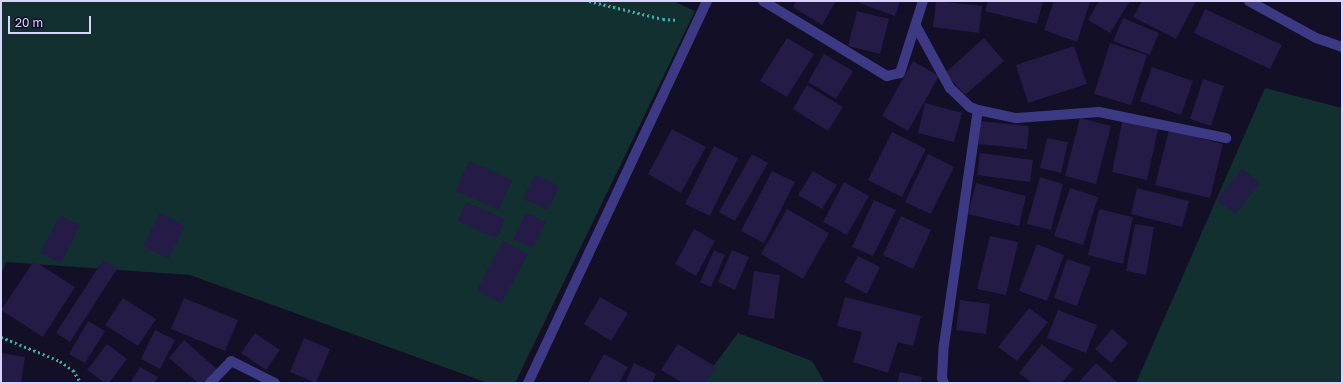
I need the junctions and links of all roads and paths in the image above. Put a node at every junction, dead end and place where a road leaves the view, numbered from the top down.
1 (589, 1) edge
2 (707, 1) edge
3 (763, 1) edge
4 (923, 1) edge
5 (1249, 1) edge
6 (698, 21) junction
7 (916, 26) junction
8 (1342, 47) edge
9 (978, 110) junction
10 (1226, 138) dead end
11 (1, 337) edge
12 (81, 383) edge
13 (210, 383) edge
14 (275, 383) edge
15 (528, 383) edge
16 (944, 383) edge

1 - 6 path
2 - 6 street
3 - 7 street
4 - 7 street
5 - 8 street
6 - 15 street
7 - 9 street
9 - 10 street
9 - 16 street
11 - 12 path
13 - 14 street

